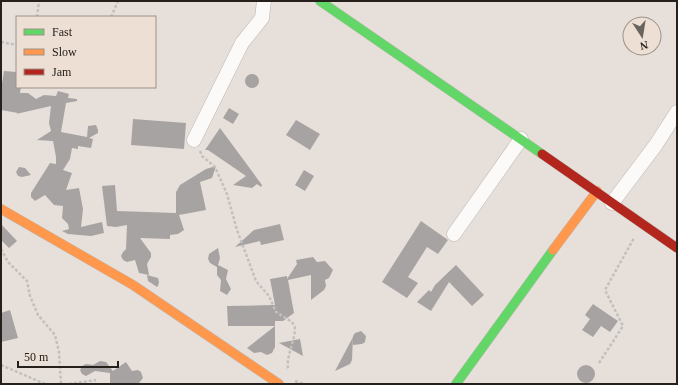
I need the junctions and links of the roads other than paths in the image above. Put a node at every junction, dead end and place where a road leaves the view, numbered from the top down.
1 (264, 1) edge
2 (320, 1) edge
3 (677, 112) edge
4 (521, 139) junction
5 (194, 140) road end
6 (597, 192) junction
7 (612, 202) junction
8 (1, 209) edge
9 (454, 234) dead end
10 (677, 248) edge
11 (279, 384) edge
12 (456, 384) edge

1 - 5 street
2 - 4 street
3 - 7 street
4 - 6 street
4 - 9 street
6 - 7 street
6 - 12 street
7 - 10 street
8 - 11 street

